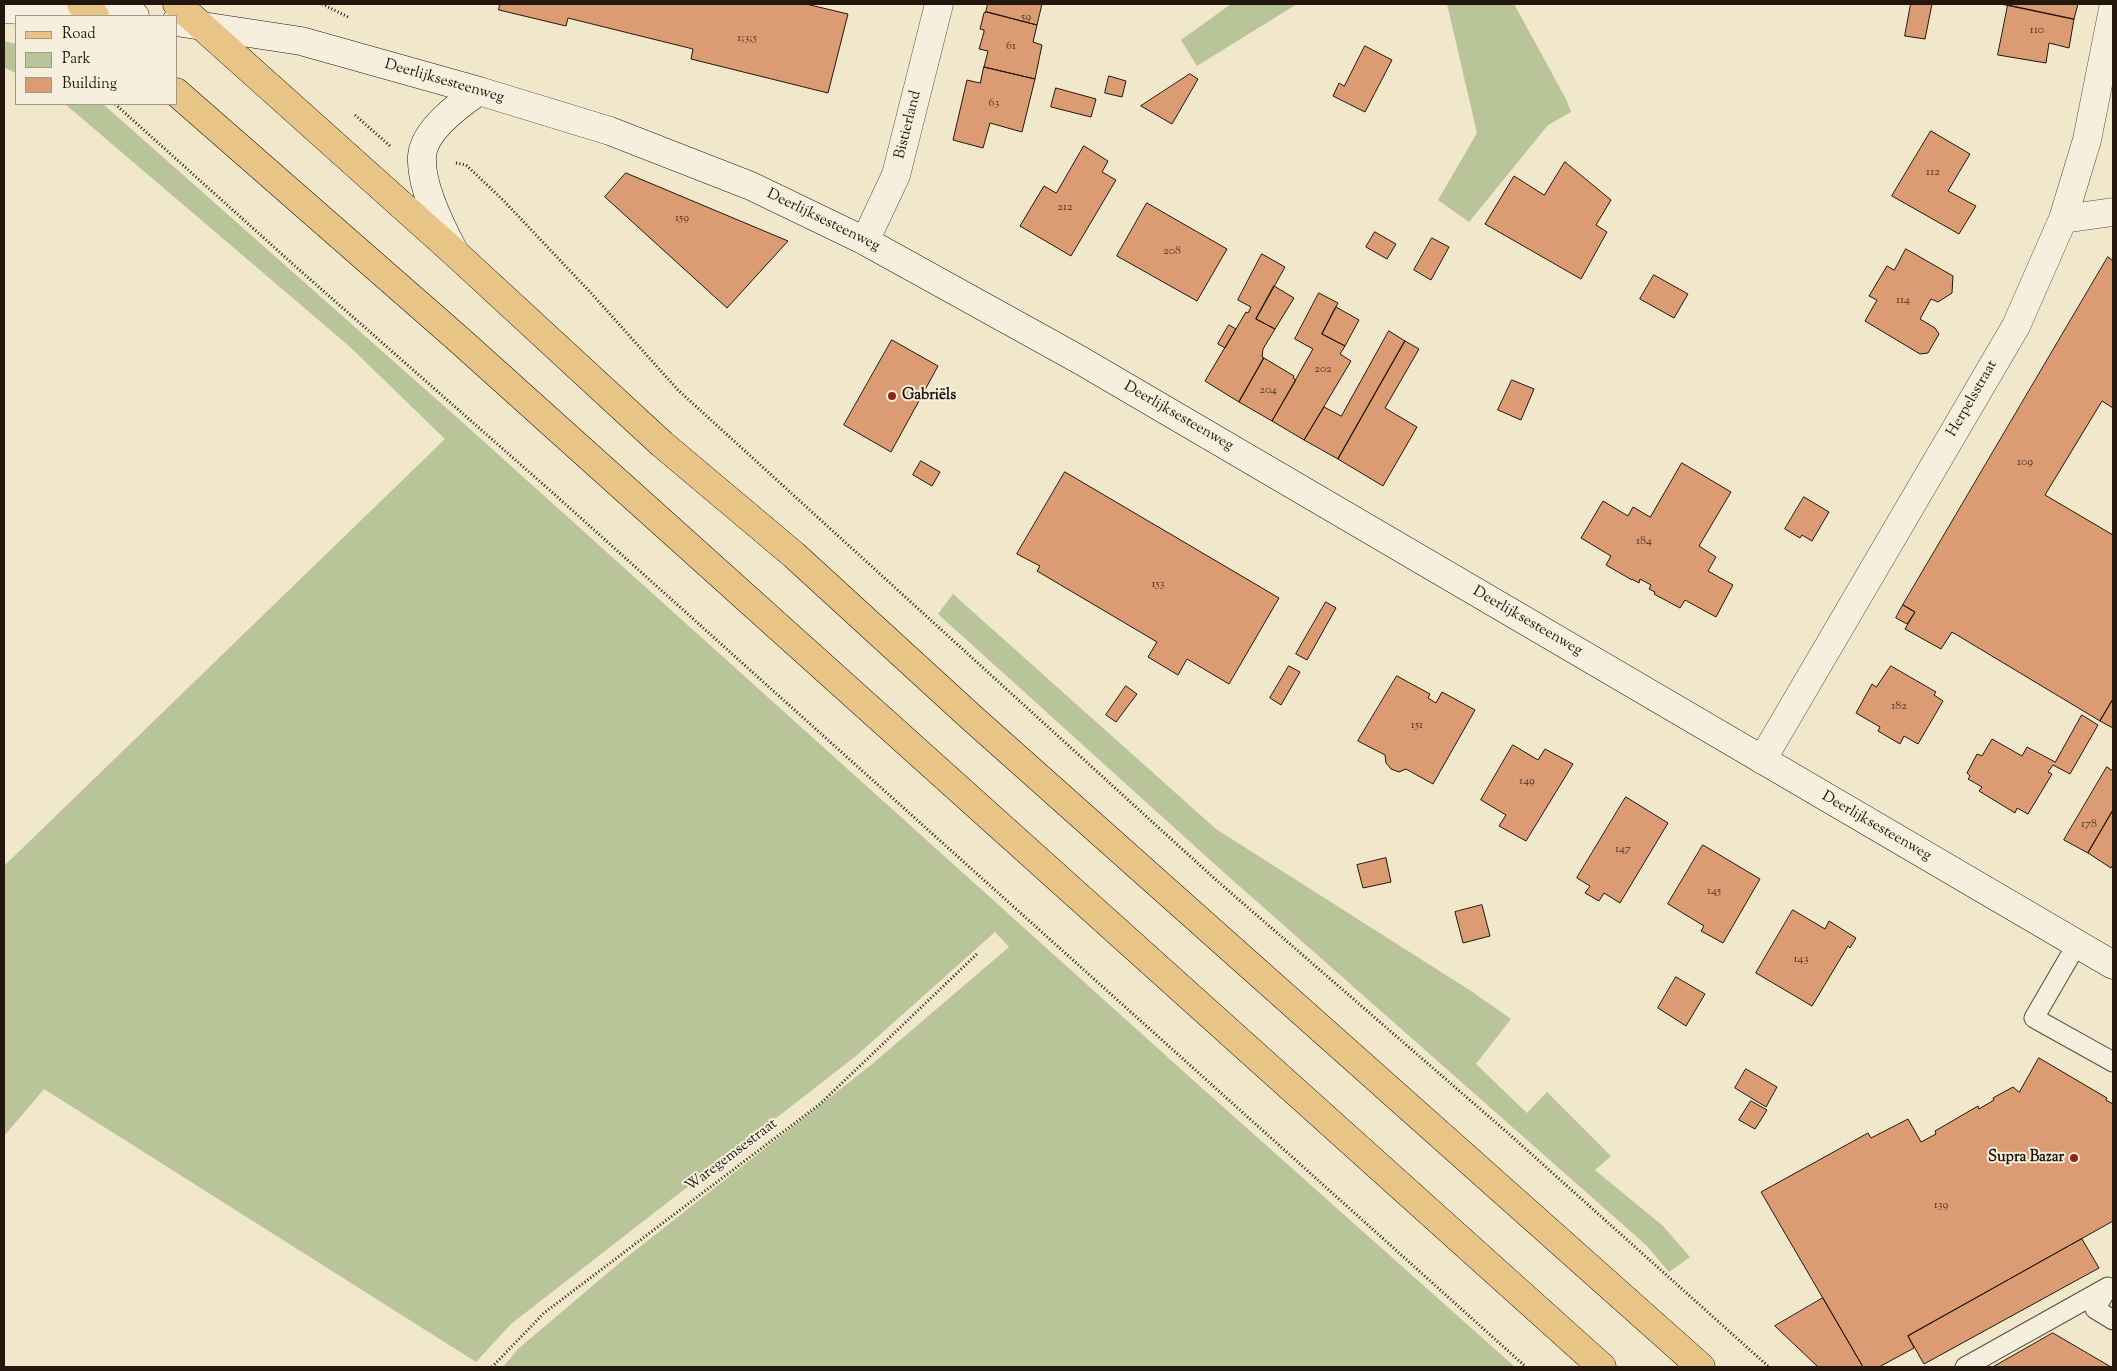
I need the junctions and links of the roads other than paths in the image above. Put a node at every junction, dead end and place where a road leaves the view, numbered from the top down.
1 (177, 4) edge
2 (939, 4) edge
3 (4, 9) edge
4 (2113, 9) edge
5 (89, 11) edge
6 (121, 15) edge
7 (189, 24) edge
8 (480, 91) junction
9 (178, 94) edge
10 (2113, 212) edge
11 (2063, 219) junction
12 (865, 241) junction
13 (455, 253) junction
14 (1762, 760) junction
15 (2077, 944) junction
16 (2113, 965) edge
17 (2113, 1062) edge
18 (2111, 1283) edge
19 (2113, 1320) edge
20 (1602, 1367) edge
21 (1701, 1367) edge
22 (1965, 1367) edge

1 - 7 main road
2 - 12 main road, Bistierland
3 - 5 main road
4 - 11 main road, Herpelsstraat
5 - 6 main road
7 - 8 main road, Deerlijksesteenweg
7 - 13 main road
8 - 12 main road, Deerlijksesteenweg
8 - 13 main road
9 - 20 main road
10 - 11 main road
11 - 14 main road, Herpelsstraat
12 - 14 main road, Deerlijksesteenweg
13 - 21 main road
14 - 15 main road, Deerlijksesteenweg
15 - 16 main road, Deerlijksesteenweg
15 - 17 lane
18 - 19 lane
18 - 22 lane

